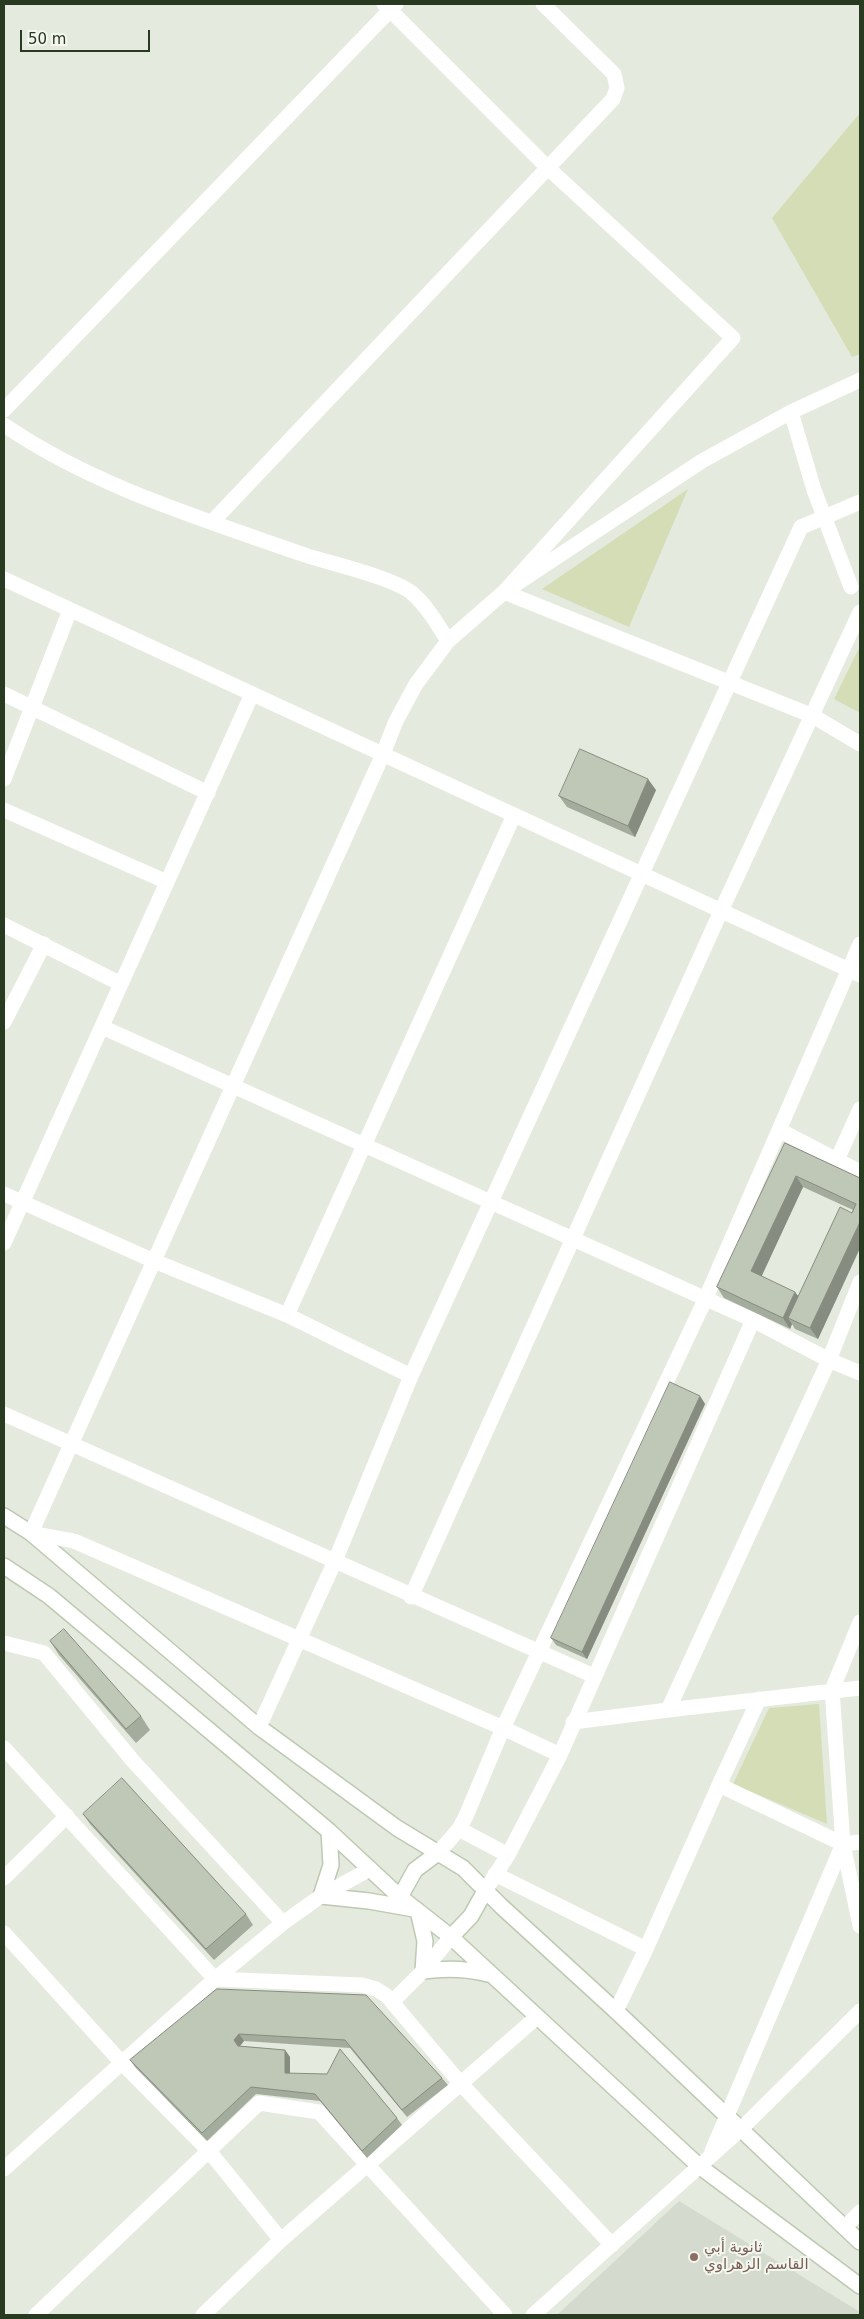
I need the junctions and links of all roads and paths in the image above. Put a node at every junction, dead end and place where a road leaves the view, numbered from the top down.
1 (543, 4) edge
2 (390, 6) edge
3 (548, 168) junction
4 (860, 380) edge
5 (4, 410) edge
6 (790, 412) junction
7 (4, 425) edge
8 (860, 502) edge
9 (824, 516) junction
10 (212, 522) junction
11 (4, 579) edge
12 (856, 585) edge
13 (504, 592) junction
14 (70, 610) junction
15 (860, 610) edge
16 (448, 641) junction
17 (730, 682) junction
18 (4, 694) edge
19 (252, 694) junction
20 (32, 708) junction
21 (813, 716) junction
22 (858, 740) edge
23 (383, 754) junction
24 (4, 779) edge
25 (208, 792) junction
26 (4, 810) edge
27 (514, 815) junction
28 (641, 874) junction
29 (167, 882) junction
30 (721, 911) junction
31 (4, 925) edge
32 (44, 944) junction
33 (860, 944) edge
34 (854, 972) edge
35 (121, 984) junction
36 (4, 1019) edge
37 (102, 1027) junction
38 (233, 1086) junction
39 (860, 1109) edge
40 (779, 1130) junction
41 (364, 1146) junction
42 (837, 1160) junction
43 (860, 1172) edge
44 (4, 1194) edge
45 (22, 1202) junction
46 (491, 1203) junction
47 (572, 1240) junction
48 (4, 1243) edge
49 (154, 1261) junction
50 (860, 1282) edge
51 (705, 1300) junction
52 (287, 1315) junction
53 (753, 1320) junction
54 (828, 1360) junction
55 (860, 1373) edge
56 (411, 1376) junction
57 (4, 1414) edge
58 (72, 1444) junction
59 (4, 1516) edge
60 (31, 1533) junction
61 (335, 1561) junction
62 (4, 1566) edge
63 (411, 1597) junction
64 (860, 1622) edge
65 (299, 1638) junction
66 (4, 1643) edge
67 (539, 1652) junction
68 (594, 1676) junction
69 (860, 1688) edge
70 (832, 1690) junction
71 (759, 1698) junction
72 (668, 1710) junction
73 (573, 1722) junction
74 (259, 1727) junction
75 (503, 1728) junction
76 (4, 1748) edge
77 (560, 1755) junction
78 (719, 1785) junction
79 (67, 1816) junction
80 (459, 1829) junction
81 (329, 1832) junction
82 (860, 1842) edge
83 (843, 1844) junction
84 (439, 1852) junction
85 (508, 1855) junction
86 (370, 1869) junction
87 (495, 1874) junction
88 (4, 1878) edge
89 (485, 1891) junction
90 (321, 1896) junction
91 (400, 1897) junction
92 (417, 1910) junction
93 (283, 1923) junction
94 (860, 1926) edge
95 (4, 1934) edge
96 (451, 1937) junction
97 (646, 1949) junction
98 (423, 1972) junction
99 (492, 1975) junction
100 (215, 1980) junction
101 (392, 2002) junction
102 (616, 2011) junction
103 (860, 2011) edge
104 (537, 2017) junction
105 (122, 2063) junction
106 (461, 2084) junction
107 (727, 2116) junction
108 (741, 2129) junction
109 (209, 2151) junction
110 (7, 2161) edge
111 (704, 2161) junction
112 (366, 2165) junction
113 (860, 2212) edge
114 (845, 2228) junction
115 (281, 2240) junction
116 (860, 2242) edge
117 (612, 2245) junction
118 (860, 2286) edge
119 (36, 2315) edge
120 (203, 2315) edge
121 (505, 2315) edge
122 (533, 2315) edge

1 - 3 street
2 - 3 street
2 - 5 street
3 - 10 street
3 - 13 street
4 - 6 street
6 - 9 street
6 - 13 street
7 - 10 street
8 - 9 street
9 - 12 street
9 - 17 street
10 - 16 street
11 - 14 street
12 - 15 street
13 - 16 street
13 - 17 street
14 - 19 street
14 - 20 street
15 - 21 street
16 - 23 street
17 - 21 street
17 - 28 street
18 - 20 street
19 - 23 street
19 - 25 street
20 - 24 street
20 - 25 street
21 - 22 street
21 - 30 street
23 - 27 street
23 - 38 street
25 - 29 street
26 - 29 street
27 - 28 street
27 - 41 street
28 - 30 street
28 - 46 street
29 - 35 street
30 - 34 street
30 - 47 street
31 - 32 street
32 - 35 street
32 - 36 street
33 - 34 street
34 - 40 street
35 - 37 street
37 - 38 street
37 - 45 street
38 - 41 street
38 - 49 street
39 - 42 street
40 - 42 street
40 - 51 street
41 - 46 street
41 - 52 street
42 - 43 street
44 - 45 street
45 - 48 street
45 - 49 street
46 - 47 street
46 - 56 street
47 - 51 street
47 - 63 street
49 - 52 street
49 - 58 street
50 - 54 street
51 - 53 street
51 - 67 street
52 - 56 street
53 - 54 street
53 - 68 street
54 - 55 street
54 - 72 street
56 - 61 street
57 - 58 street
58 - 60 street
58 - 61 street
59 - 60 street
60 - 65 street
60 - 74 street
61 - 63 street
61 - 65 street
62 - 81 street
63 - 67 street
64 - 70 street
65 - 74 street
65 - 75 street
66 - 93 street
67 - 68 street
67 - 75 street
68 - 73 street
69 - 70 street
70 - 71 street
70 - 83 street
71 - 72 street
71 - 78 street
72 - 73 street
73 - 77 street
74 - 84 street
75 - 77 street
75 - 80 street
76 - 79 street
77 - 85 street
78 - 83 street
78 - 97 street
79 - 88 street
79 - 100 street
80 - 84 street
80 - 85 street
81 - 86 street
81 - 90 street
82 - 83 street
83 - 94 street
83 - 107 street
84 - 89 street
84 - 91 street
85 - 87 street
86 - 90 street
86 - 91 street
87 - 89 street
87 - 97 street
89 - 96 street
89 - 102 street
90 - 92 street
90 - 93 street
91 - 92 street
92 - 96 street
92 - 98 street
93 - 100 street
95 - 105 street
96 - 98 street
96 - 99 street
97 - 102 street
98 - 99 street
98 - 101 street
99 - 104 street
100 - 101 street
100 - 105 street
101 - 106 street
102 - 107 street
103 - 108 street
104 - 106 street
104 - 111 street
105 - 109 street
105 - 110 street
106 - 112 street
106 - 117 street
107 - 108 street
107 - 111 street
108 - 111 street
108 - 114 street
109 - 112 street
109 - 115 street
109 - 119 street
111 - 117 street
111 - 118 street
112 - 115 street
112 - 121 street
113 - 114 street
114 - 116 street
115 - 120 street
117 - 122 street

